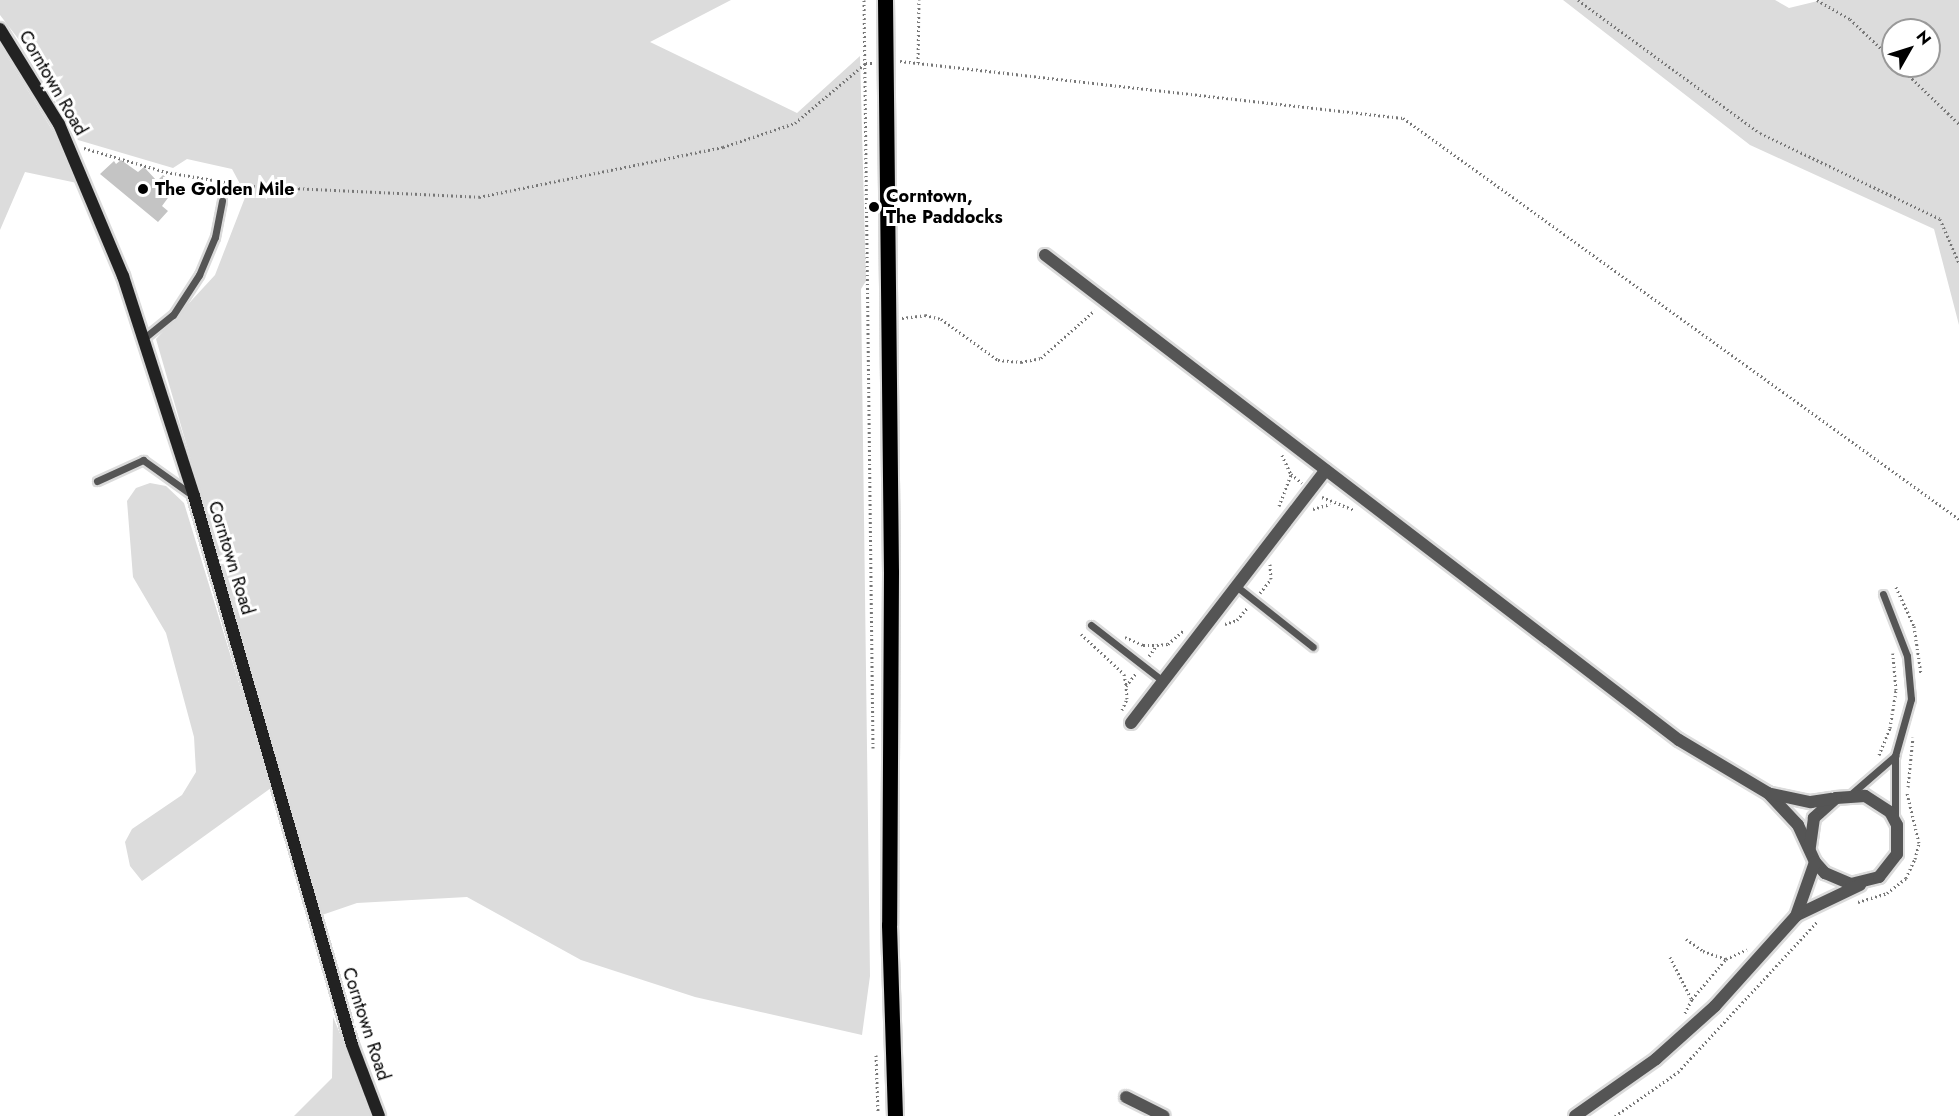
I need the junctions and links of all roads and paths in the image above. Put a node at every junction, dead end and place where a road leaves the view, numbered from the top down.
1 (864, 0) edge
2 (885, 0) edge
3 (919, 0) edge
4 (1578, 0) edge
5 (1817, 0) edge
6 (0, 29) edge
7 (1881, 48) edge
8 (885, 62) junction
9 (866, 63) junction
10 (918, 63) junction
11 (1911, 78) edge
12 (1959, 124) edge
13 (68, 145) junction
14 (222, 201) dead end
15 (1045, 255) dead end
16 (1959, 263) edge
17 (1091, 307) dead end
18 (1095, 310) junction
19 (1105, 317) dead end
20 (899, 318) dead end
21 (143, 339) junction
22 (1277, 448) dead end
23 (1326, 470) junction
24 (1291, 474) junction
25 (97, 481) dead end
26 (1311, 490) junction
27 (194, 496) junction
28 (1274, 513) dead end
29 (1360, 513) dead end
30 (1959, 519) edge
31 (1236, 586) junction
32 (1883, 594) dead end
33 (1091, 625) dead end
34 (1189, 626) dead end
35 (1081, 634) dead end
36 (1121, 635) dead end
37 (1157, 645) junction
38 (1313, 647) dead end
39 (1893, 649) dead end
40 (1142, 664) junction
41 (1163, 681) junction
42 (1126, 686) junction
43 (1120, 715) dead end
44 (1131, 723) dead end
45 (873, 750) dead end
46 (1895, 756) junction
47 (1871, 763) dead end
48 (1768, 793) junction
49 (1850, 795) junction
50 (1836, 798) junction
51 (1897, 825) junction
52 (1810, 848) junction
53 (1815, 862) junction
54 (1866, 883) junction
55 (1796, 916) junction
56 (1686, 939) dead end
57 (1755, 944) dead end
58 (1670, 957) dead end
59 (1726, 959) junction
60 (1692, 999) junction
61 (1678, 1022) dead end
62 (1126, 1097) dead end
63 (379, 1116) edge
64 (896, 1116) edge
65 (1164, 1116) edge
66 (1575, 1116) edge

1 - 9 path
2 - 8 main road
3 - 10 path
4 - 16 path
5 - 7 path
6 - 13 main road, Corntown Road
8 - 9 path
8 - 10 path
8 - 64 main road
9 - 13 path
9 - 45 path
10 - 30 path
11 - 12 path
13 - 21 main road, Corntown Road
14 - 21 lane
15 - 23 street
17 - 18 path
18 - 19 path
18 - 20 path
21 - 27 main road, Corntown Road
22 - 24 path
23 - 26 street
23 - 48 street
24 - 26 path
24 - 28 path
25 - 27 lane
26 - 29 path
26 - 31 street
27 - 63 main road, Corntown Road
31 - 38 lane
31 - 41 street
32 - 46 lane
33 - 40 lane
34 - 37 path
35 - 42 path
36 - 37 path
37 - 40 path
39 - 47 path
40 - 41 lane
40 - 42 path
41 - 44 street
42 - 43 path
46 - 49 lane
46 - 51 lane
48 - 50 street
48 - 52 street
49 - 50 street
49 - 51 street
50 - 52 street
51 - 54 street
52 - 53 street
53 - 54 street
53 - 55 street
54 - 55 street
55 - 66 street
56 - 59 path
57 - 59 path
58 - 60 path
59 - 60 path
60 - 61 path
62 - 65 street

